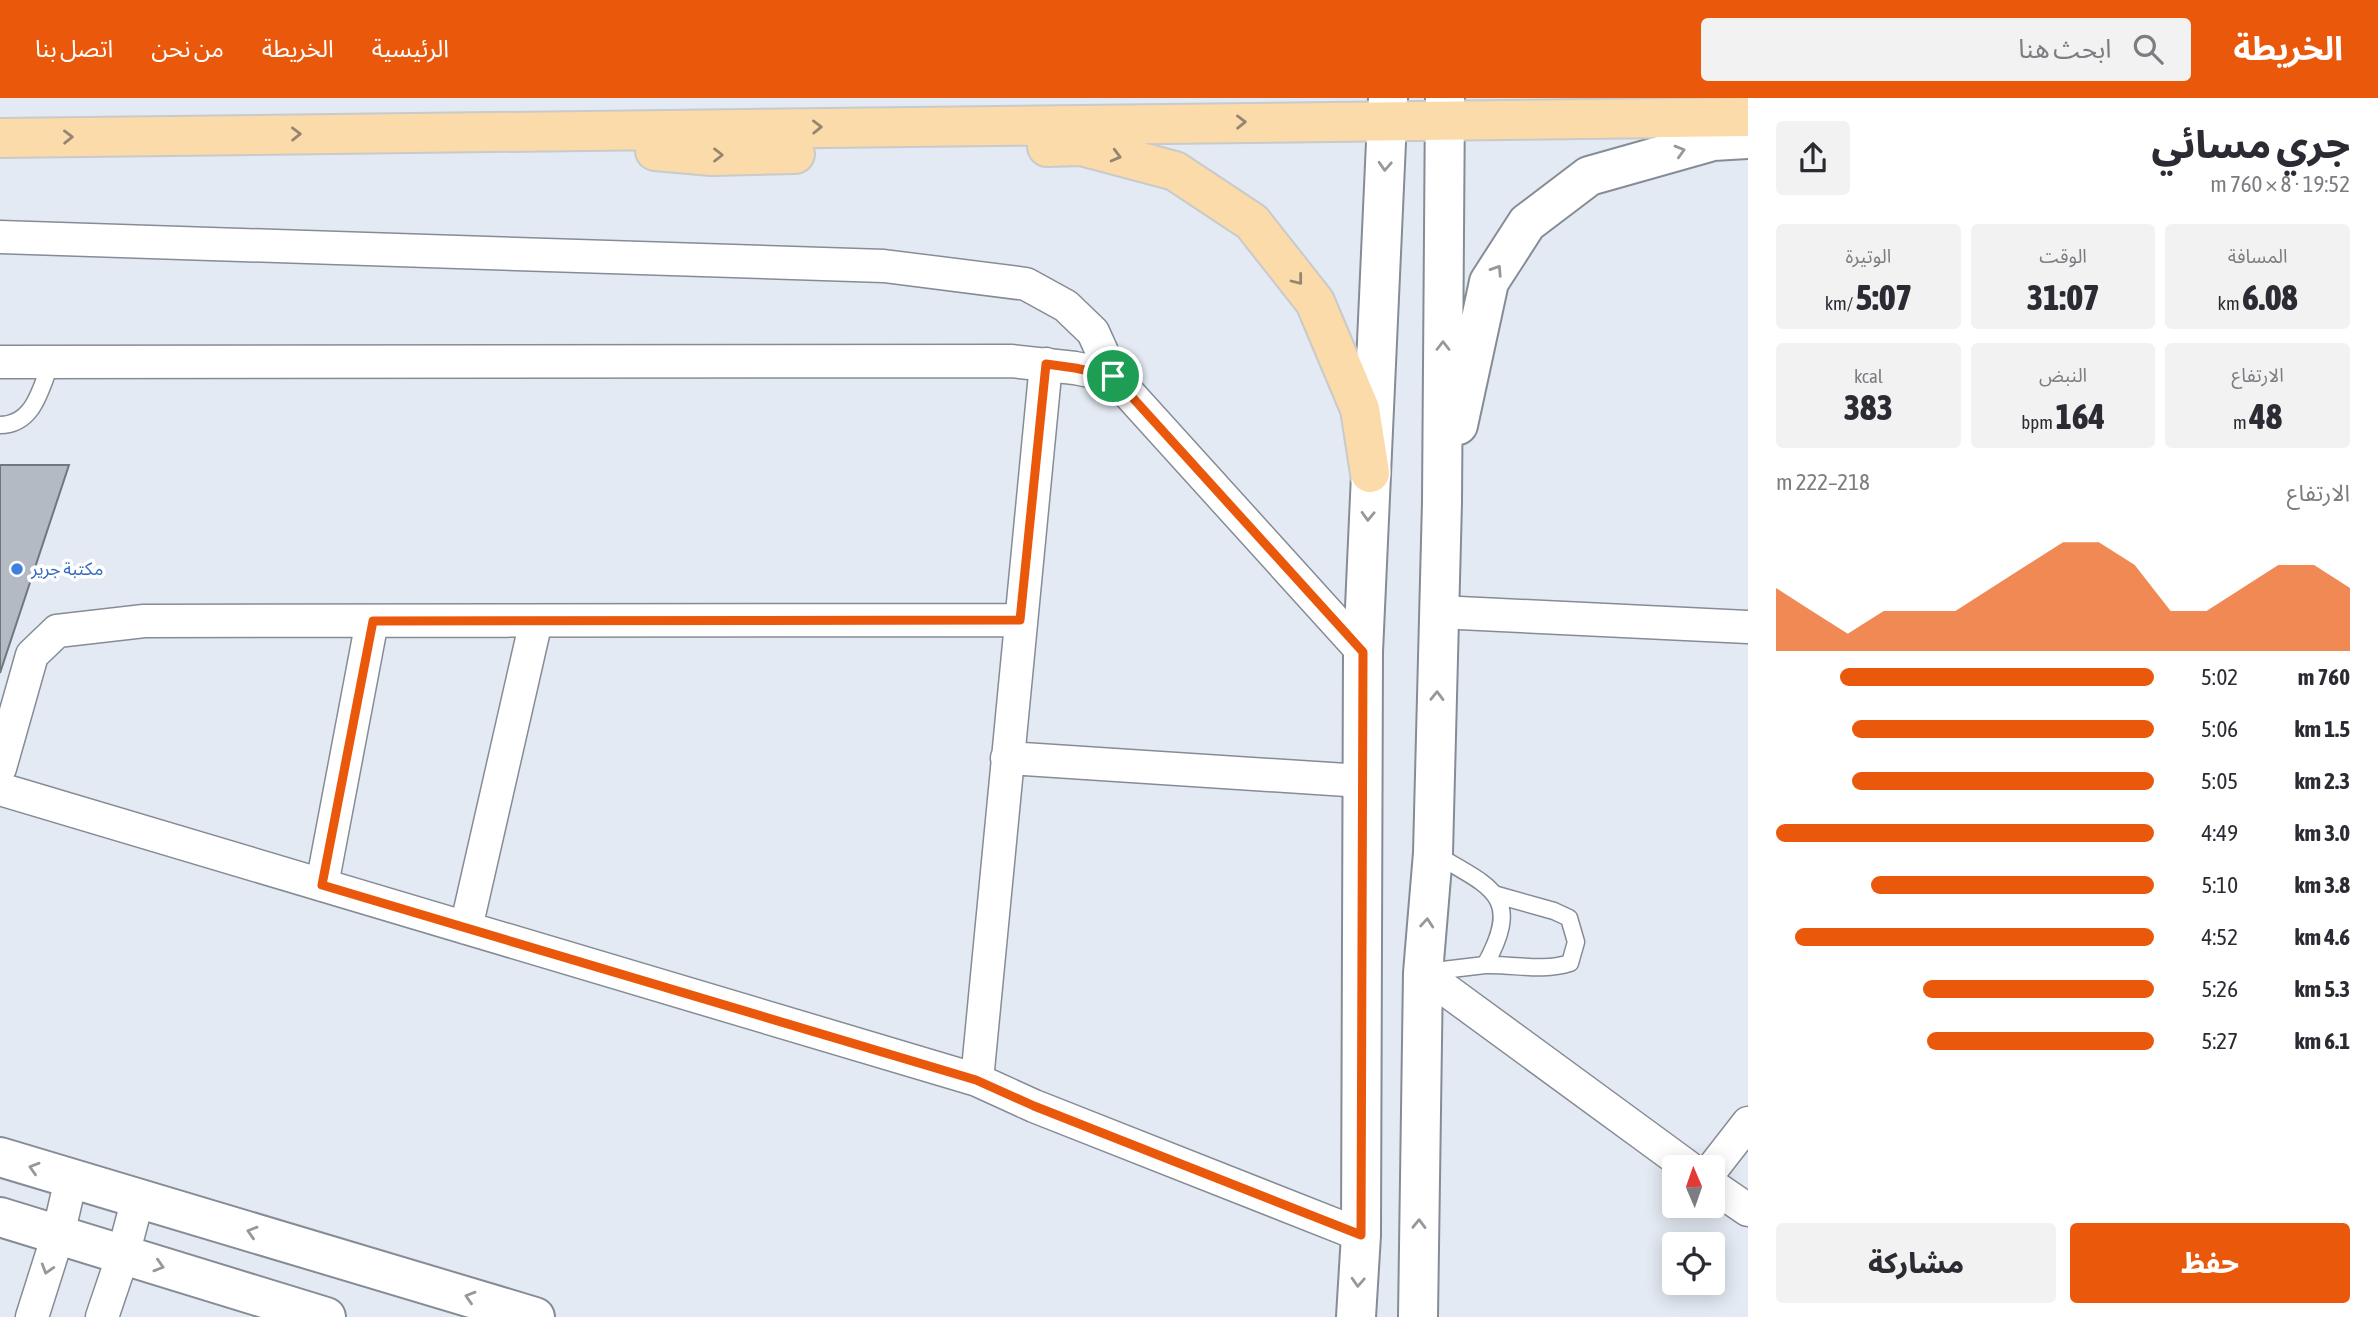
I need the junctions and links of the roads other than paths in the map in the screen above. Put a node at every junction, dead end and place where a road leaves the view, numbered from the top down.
1 (1208, 98) edge
2 (1388, 109) edge
3 (1445, 110) edge
4 (1748, 117) edge
5 (430, 132) junction
6 (0, 138) edge
7 (1748, 139) edge
8 (0, 237) edge
9 (0, 362) edge
10 (51, 362) junction
11 (1046, 364) junction
12 (1113, 376) junction
13 (0, 425) edge
14 (1370, 473) junction
15 (1441, 502) junction
16 (1439, 612) junction
17 (1020, 620) junction
18 (373, 621) junction
19 (536, 621) junction
20 (1748, 627) edge
21 (1363, 652) junction
22 (1007, 758) junction
23 (0, 768) edge
24 (1362, 781) junction
25 (0, 789) edge
26 (1433, 853) junction
27 (322, 885) junction
28 (1497, 895) junction
29 (466, 928) junction
30 (1485, 965) junction
31 (1423, 973) junction
32 (976, 1080) junction
33 (1748, 1123) edge
34 (1672, 1155) edge
35 (1723, 1155) edge
36 (0, 1157) edge
37 (71, 1179) junction
38 (1726, 1195) edge
39 (138, 1198) junction
40 (1748, 1210) edge
41 (0, 1217) edge
42 (58, 1235) junction
43 (1361, 1235) junction
44 (123, 1255) junction
45 (32, 1317) edge
46 (102, 1317) edge
47 (326, 1317) edge
48 (535, 1317) edge
49 (1356, 1317) edge
50 (1418, 1317) edge

1 - 5 main road
2 - 3 main road
5 -> 2 main road
2 -> 14 street
3 - 4 main road
15 -> 3 street
6 -> 5 main road
5 -> 14 main road
15 -> 7 street
8 - 12 street
9 - 10 street
10 - 11 street
10 - 13 lane
11 - 12 street
11 - 17 street
12 - 21 street
14 -> 21 street
15 - 16 street
16 - 20 street
26 -> 16 street
17 - 19 street
17 - 22 street
18 - 19 street
18 - 23 street
18 - 27 street
19 - 29 street
21 - 24 street
22 - 24 street
22 - 32 street
24 - 43 street
25 - 27 street
26 - 28 lane
31 -> 26 street
27 - 29 street
28 - 30 lane
28 - 30 lane
29 - 32 street
30 - 31 lane
31 - 34 street
50 -> 31 street
32 - 43 street
33 - 35 street
37 -> 36 street
37 - 39 street
37 - 42 street
38 - 40 street
39 - 44 street
48 -> 39 street
41 - 42 street
42 - 44 street
42 -> 45 street
43 -> 49 street
44 - 46 street
44 -> 47 street

